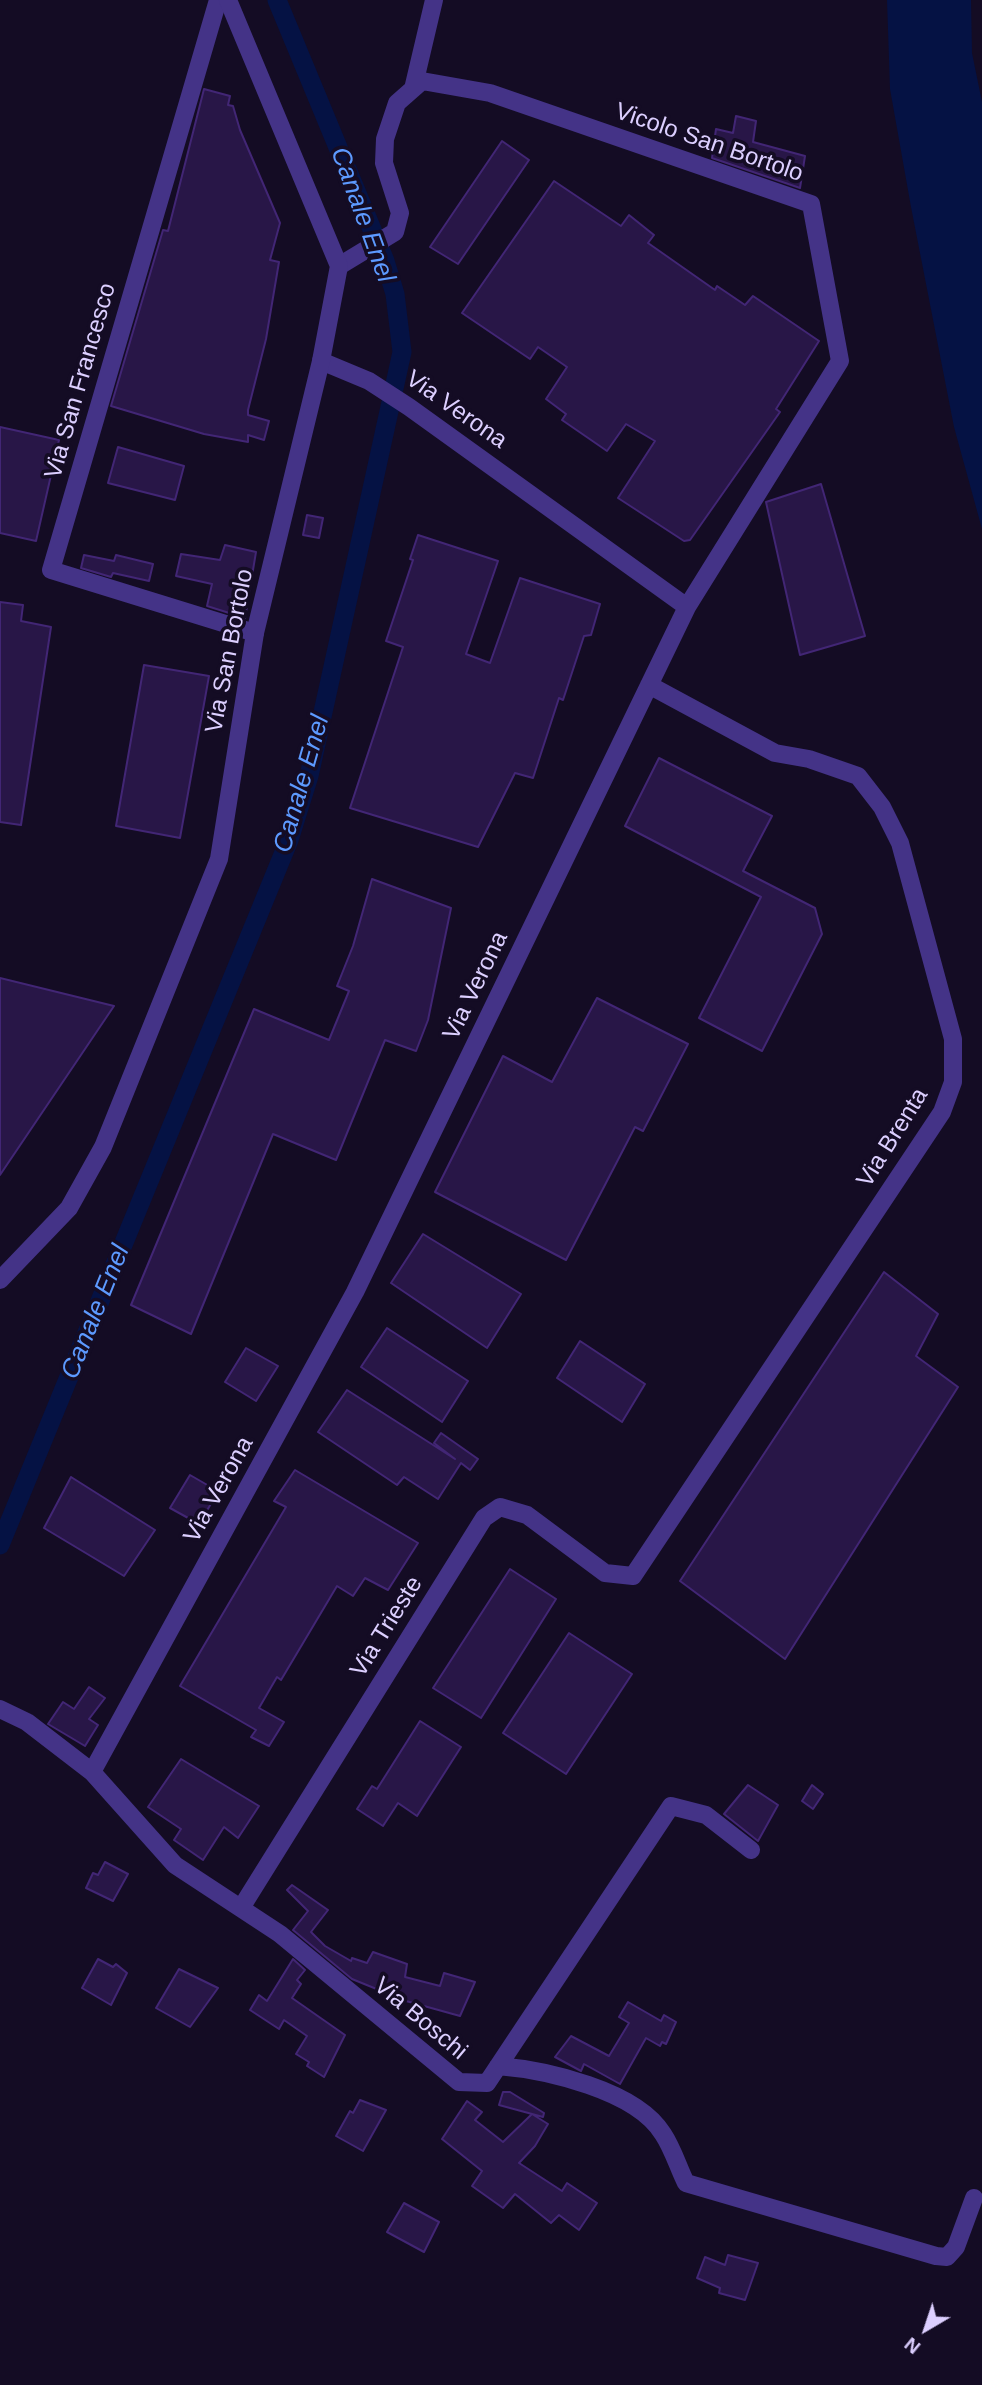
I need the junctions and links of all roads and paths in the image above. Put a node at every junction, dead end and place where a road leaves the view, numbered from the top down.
1 (218, 0) edge
2 (228, 0) edge
3 (433, 0) edge
4 (413, 89) junction
5 (340, 266) junction
6 (321, 361) junction
7 (687, 607) junction
8 (255, 633) junction
9 (649, 685) junction
10 (0, 1280) edge
11 (633, 1576) joint
12 (0, 1709) edge
13 (92, 1772) junction
14 (751, 1850) dead end
15 (241, 1908) junction
16 (498, 2066) junction
17 (974, 2197) dead end

1 - 8 street, Via San Francesco
2 - 5 street
3 - 4 street
4 - 5 street
4 - 7 street, Vicolo San Bortolo
5 - 6 street, Via San Bortolo
6 - 7 street, Via Verona
6 - 8 street, Via San Bortolo
7 - 9 street, Via Verona
8 - 10 street, Via San Bortolo
9 - 11 street, Via Brenta
9 - 13 street, Via Verona
11 - 15 street, Via Trieste
12 - 13 street, Via Boschi
13 - 15 street, Via Boschi
14 - 16 street, Via Boschi
15 - 16 street, Via Boschi
16 - 17 street

